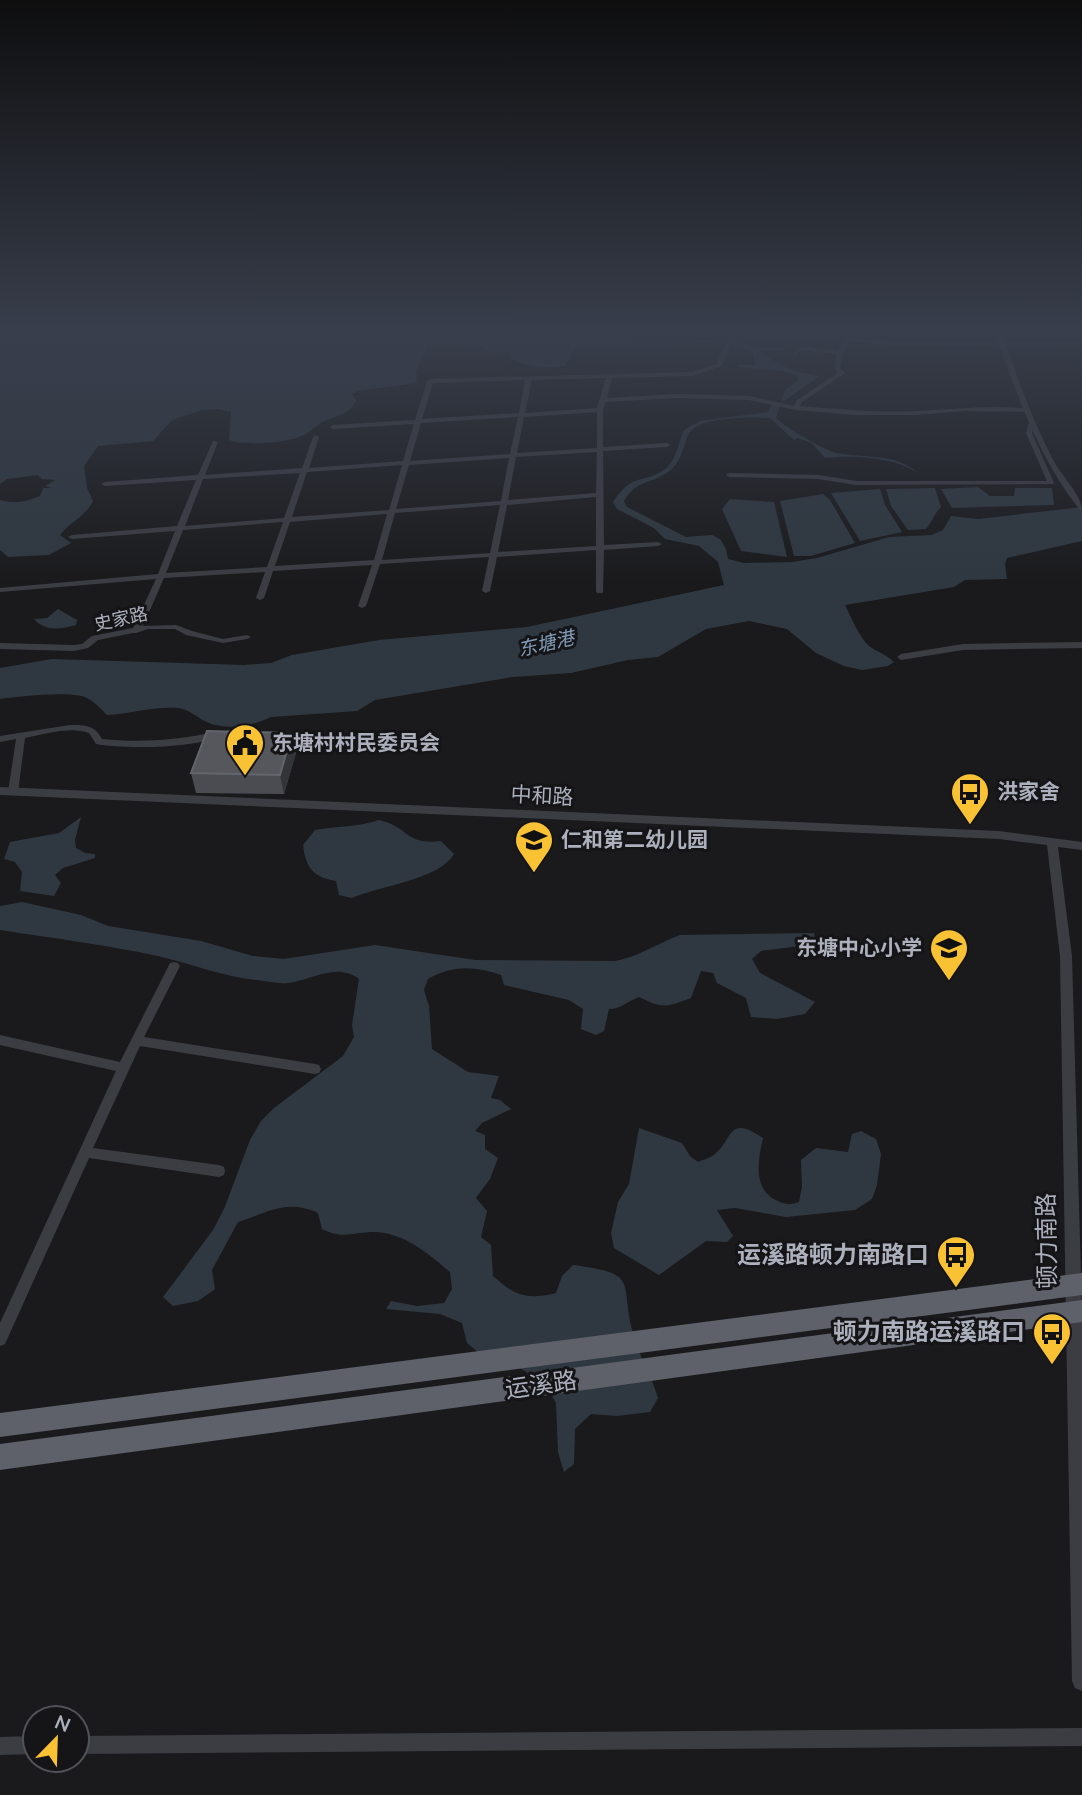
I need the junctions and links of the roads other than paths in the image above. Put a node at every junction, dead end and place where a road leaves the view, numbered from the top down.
1 (420, 414) edge
2 (540, 414) edge
3 (600, 414) edge
4 (1028, 414) edge
5 (521, 415) junction
6 (418, 422) junction
7 (1032, 423) junction
8 (333, 427) dead end
9 (316, 437) dead end
10 (215, 442) dead end
11 (667, 445) dead end
12 (600, 450) junction
13 (513, 456) junction
14 (406, 464) junction
15 (304, 471) junction
16 (729, 475) dead end
17 (201, 478) junction
18 (105, 484) dead end
19 (1062, 485) joint
20 (600, 495) junction
21 (503, 503) junction
22 (1082, 507) edge
23 (391, 512) junction
24 (287, 520) junction
25 (180, 529) junction
26 (72, 537) dead end
27 (658, 544) dead end
28 (602, 547) junction
29 (493, 555) junction
30 (377, 562) junction
31 (270, 569) junction
32 (162, 576) junction
33 (0, 590) edge
34 (486, 591) dead end
35 (600, 591) dead end
36 (260, 598) dead end
37 (362, 606) dead end
38 (136, 631) junction
39 (247, 637) dead end
40 (1082, 645) edge
41 (0, 646) edge
42 (901, 657) dead end
43 (215, 735) edge
44 (21, 737) junction
45 (0, 739) edge
46 (0, 791) edge
47 (13, 792) junction
48 (1052, 842) junction
49 (1082, 846) edge
50 (174, 966) dead end
51 (0, 1040) edge
52 (138, 1041) junction
53 (123, 1068) junction
54 (315, 1069) dead end
55 (85, 1152) junction
56 (219, 1171) dead end
57 (1077, 1285) edge
58 (1078, 1311) edge
59 (0, 1339) edge
60 (0, 1425) edge
61 (0, 1457) edge
62 (1082, 1681) edge
63 (1082, 1737) edge
64 (21, 1745) edge
65 (91, 1745) edge
66 (0, 1746) edge

1 - 6 street
2 - 5 street
3 - 12 street
4 - 7 street
5 - 6 street
5 - 13 street
6 - 8 street
6 - 14 street
7 - 16 street
7 - 19 street
9 - 15 street
10 - 17 street
11 - 12 street
12 - 13 street
12 - 20 street
13 - 14 street
13 - 21 street
14 - 15 street
14 - 23 street
15 - 17 street
15 - 24 street
17 - 18 street
17 - 25 street
19 - 22 street
20 - 21 street
20 - 28 street
21 - 23 street
21 - 29 street
23 - 24 street
23 - 30 street
24 - 25 street
24 - 31 street
25 - 26 street
25 - 32 street
27 - 28 street
28 - 29 street
28 - 35 street
29 - 30 street
29 - 34 street
30 - 31 street
30 - 37 street
31 - 32 street
31 - 36 street
32 - 33 street
32 - 38 street
38 - 39 street, 史家路
38 - 41 street, 史家路
40 - 42 street
43 - 44 street
44 - 45 street
44 - 47 street
46 - 47 street, 中和路
47 - 48 street, 中和路
48 - 49 street, 中和路
48 - 57 street, 顿力南路
50 - 52 street
51 - 53 street
52 - 53 street
52 - 54 street
53 - 55 street
55 - 56 street
55 - 59 street
57 - 58 street, 顿力南路
57 - 60 highway, 运溪路
58 - 61 highway, 运溪路
58 - 62 street, 顿力南路
63 - 65 street
64 - 66 street

